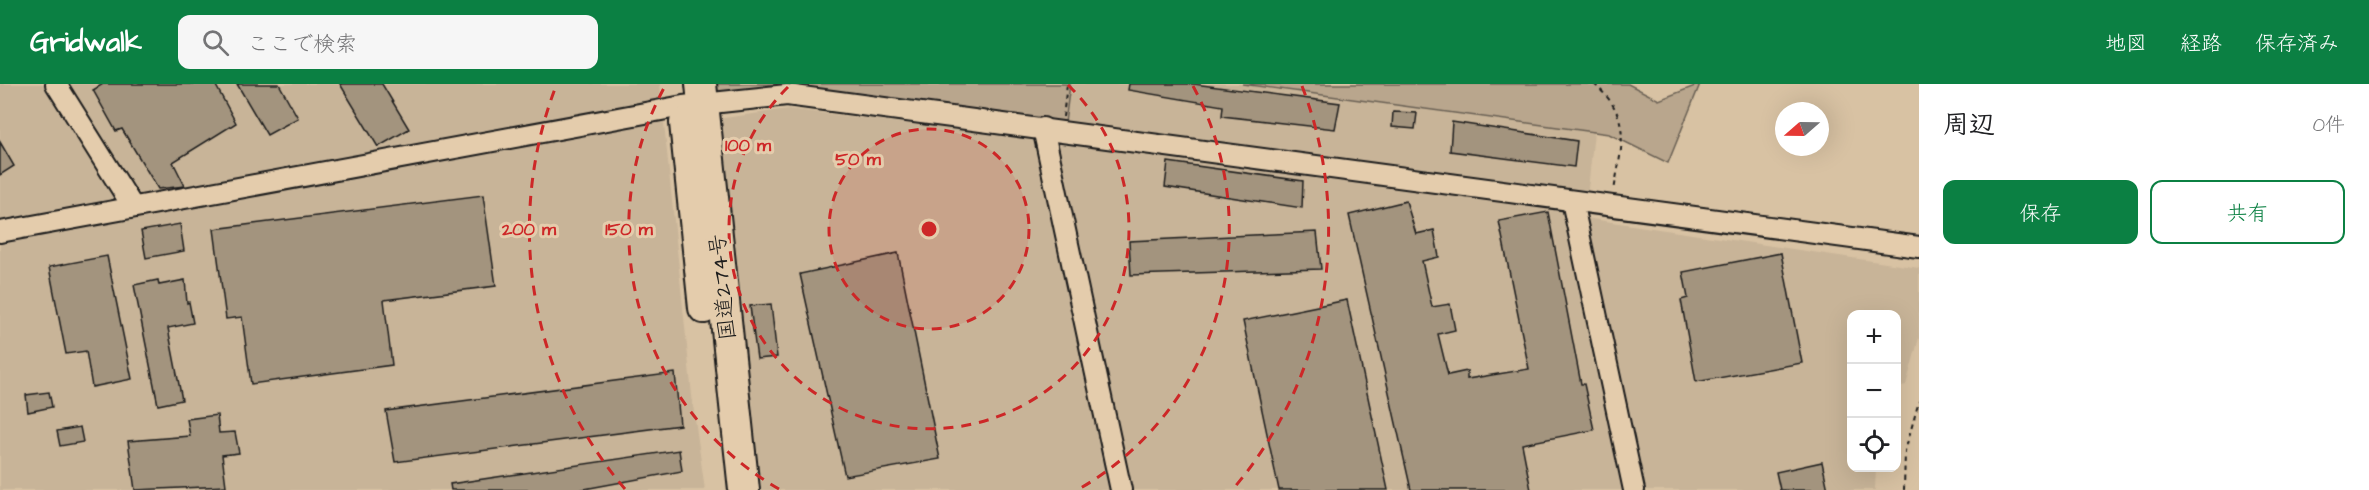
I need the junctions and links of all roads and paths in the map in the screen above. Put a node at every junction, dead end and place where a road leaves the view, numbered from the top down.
1 (56, 84) edge
2 (1067, 84) edge
3 (1594, 84) edge
4 (693, 94) edge
5 (1052, 130) junction
6 (1572, 201) junction
7 (1612, 206) junction
8 (133, 207) junction
9 (0, 232) edge
10 (1919, 247) edge
11 (1919, 401) edge
12 (724, 490) edge
13 (744, 490) edge
14 (1121, 490) edge
15 (1634, 490) edge
16 (1904, 490) edge

1 - 8 street
2 - 5 path
3 - 7 path
4 - 5 street
4 - 8 street
4 - 12 highway, 国道274号
4 - 13 highway, 国道274号
5 - 6 street
5 - 14 street
6 - 7 street
6 - 15 street
7 - 10 street
8 - 9 street
11 - 16 path

